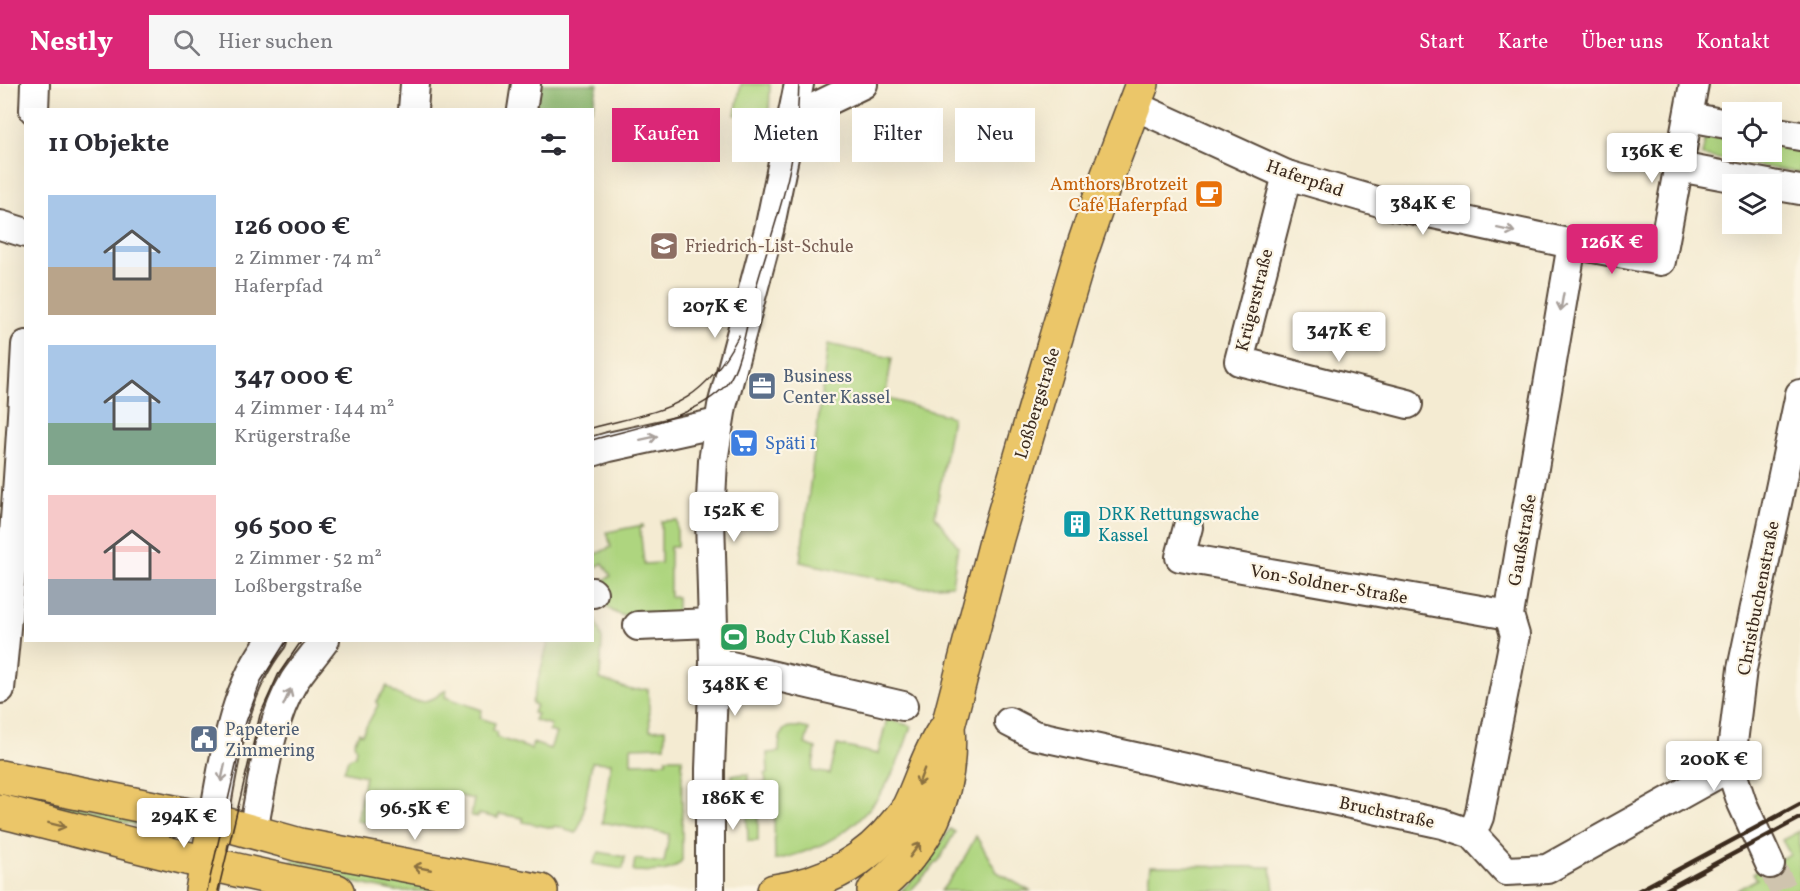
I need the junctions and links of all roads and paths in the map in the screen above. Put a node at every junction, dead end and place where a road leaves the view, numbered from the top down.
1 (35, 84) edge
2 (415, 84) edge
3 (526, 84) edge
4 (863, 84) edge
5 (1694, 84) edge
6 (1137, 95) edge
7 (797, 97) edge
8 (34, 108) edge
9 (413, 108) edge
10 (522, 108) edge
11 (1689, 117) junction
12 (1722, 122) edge
13 (1782, 133) edge
14 (1800, 136) edge
15 (1679, 167) junction
16 (1287, 175) junction
17 (1722, 176) edge
18 (1782, 187) edge
19 (1800, 190) edge
20 (0, 225) edge
21 (24, 231) edge
22 (1572, 244) junction
23 (24, 376) edge
24 (1800, 394) edge
25 (1408, 404) dead end
26 (718, 423) junction
27 (594, 451) edge
28 (1188, 527) dead end
29 (1509, 615) junction
30 (712, 623) junction
31 (638, 626) dead end
32 (271, 642) edge
33 (324, 642) edge
34 (714, 662) junction
35 (0, 689) edge
36 (903, 706) dead end
37 (1010, 722) dead end
38 (948, 726) junction
39 (1730, 767) junction
40 (0, 777) edge
41 (0, 811) edge
42 (213, 822) junction
43 (253, 831) junction
44 (1472, 834) junction
45 (1770, 864) tunnel mouth
46 (205, 877) edge
47 (242, 881) edge
48 (337, 891) edge
49 (541, 891) edge
50 (710, 891) edge
51 (774, 891) edge
52 (874, 891) edge

1 - 8 street
2 - 9 street
3 - 10 street
4 - 7 street
5 - 11 street
6 - 16 street, Haferpfad
6 - 38 main road, Loßbergstraße
7 - 26 street
11 - 12 street
11 - 15 street
13 - 14 street
15 - 17 street
15 - 22 street, Haferpfad
16 -> 22 street, Haferpfad
16 - 25 street, Krügerstraße
18 - 19 street
20 - 21 street
22 -> 29 street, Gaußstraße
23 - 35 street
24 - 39 street, Christbuchenstraße
27 -> 26 street
26 - 30 street
28 - 29 street, Von-Soldner-Straße
29 - 44 street, Gaußstraße
30 - 31 street
30 - 34 street
32 -> 42 street
43 -> 33 street
34 - 36 street
34 - 50 street
37 - 44 street, Bruchstraße
38 -> 51 main road, Loßbergstraße
52 -> 38 main road, Loßbergstraße
39 - 44 street, Bruchstraße
39 - 45 street
40 - 42 main road
41 -> 46 main road
42 - 43 main road
42 - 46 main road
43 - 47 main road
49 -> 43 main road
46 - 47 main road
47 - 48 main road

